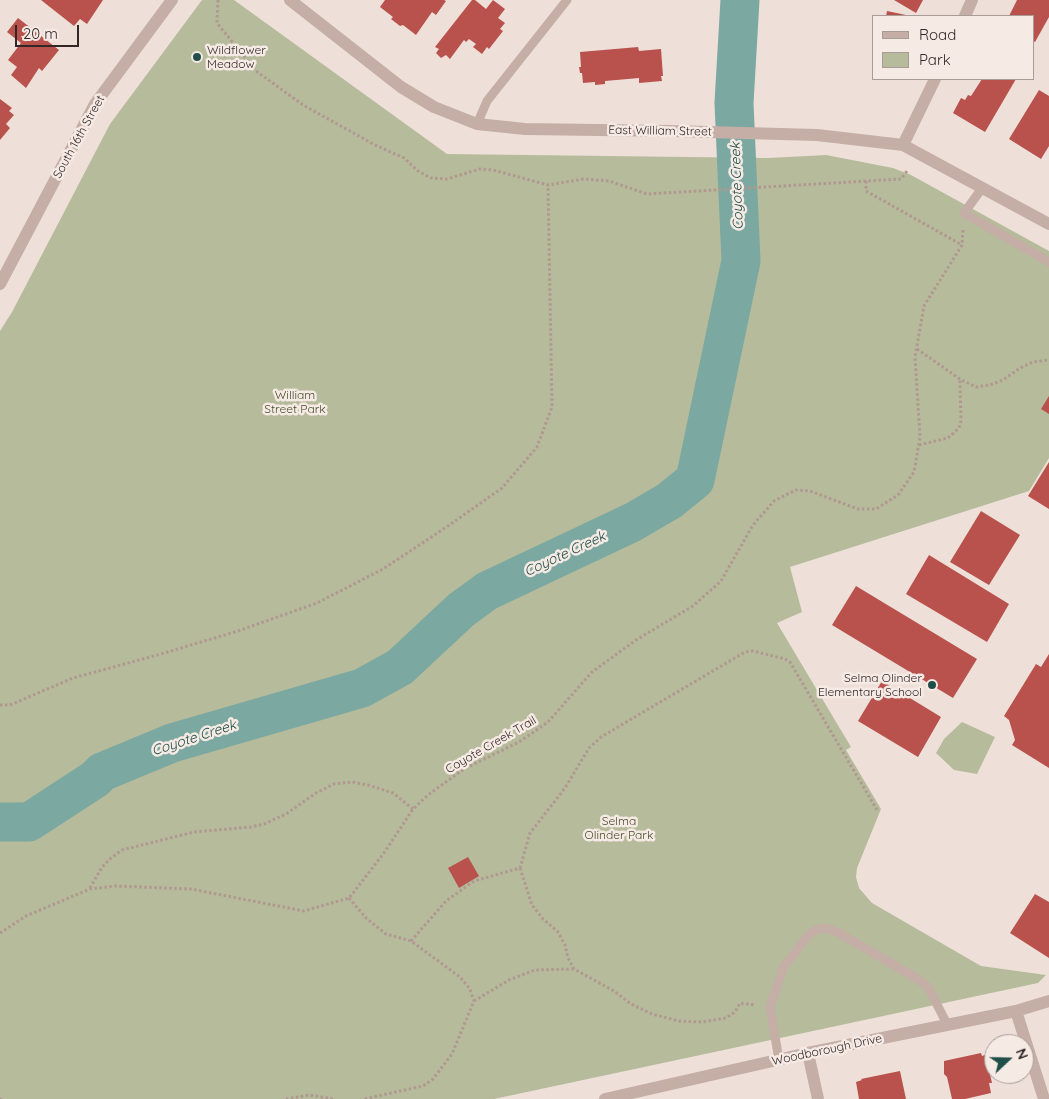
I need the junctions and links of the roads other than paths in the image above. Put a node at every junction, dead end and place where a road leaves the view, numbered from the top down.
1 (172, 0) edge
2 (290, 0) edge
3 (566, 0) edge
4 (972, 0) edge
5 (965, 15) edge
6 (935, 80) edge
7 (477, 124) junction
8 (903, 144) junction
9 (983, 187) junction
10 (1049, 224) edge
11 (1049, 262) edge
12 (0, 284) edge
13 (1049, 1001) edge
14 (1016, 1011) junction
15 (947, 1024) junction
16 (808, 1053) junction
17 (779, 1060) junction
18 (605, 1099) edge
19 (818, 1099) edge
20 (1044, 1099) edge

1 - 12 street, South 16th Street
2 - 7 street, East William Street
3 - 7 lane
4 - 5 street
6 - 8 street
7 - 8 street, East William Street
8 - 9 street, East William Street
9 - 10 street, East William Street
9 - 11 lane
13 - 14 street, Woodborough Drive
14 - 15 street, Woodborough Drive
14 - 20 street
15 - 16 street, Woodborough Drive
15 - 17 lane
16 - 17 street, Woodborough Drive
16 - 19 street
17 - 18 street, Woodborough Drive

